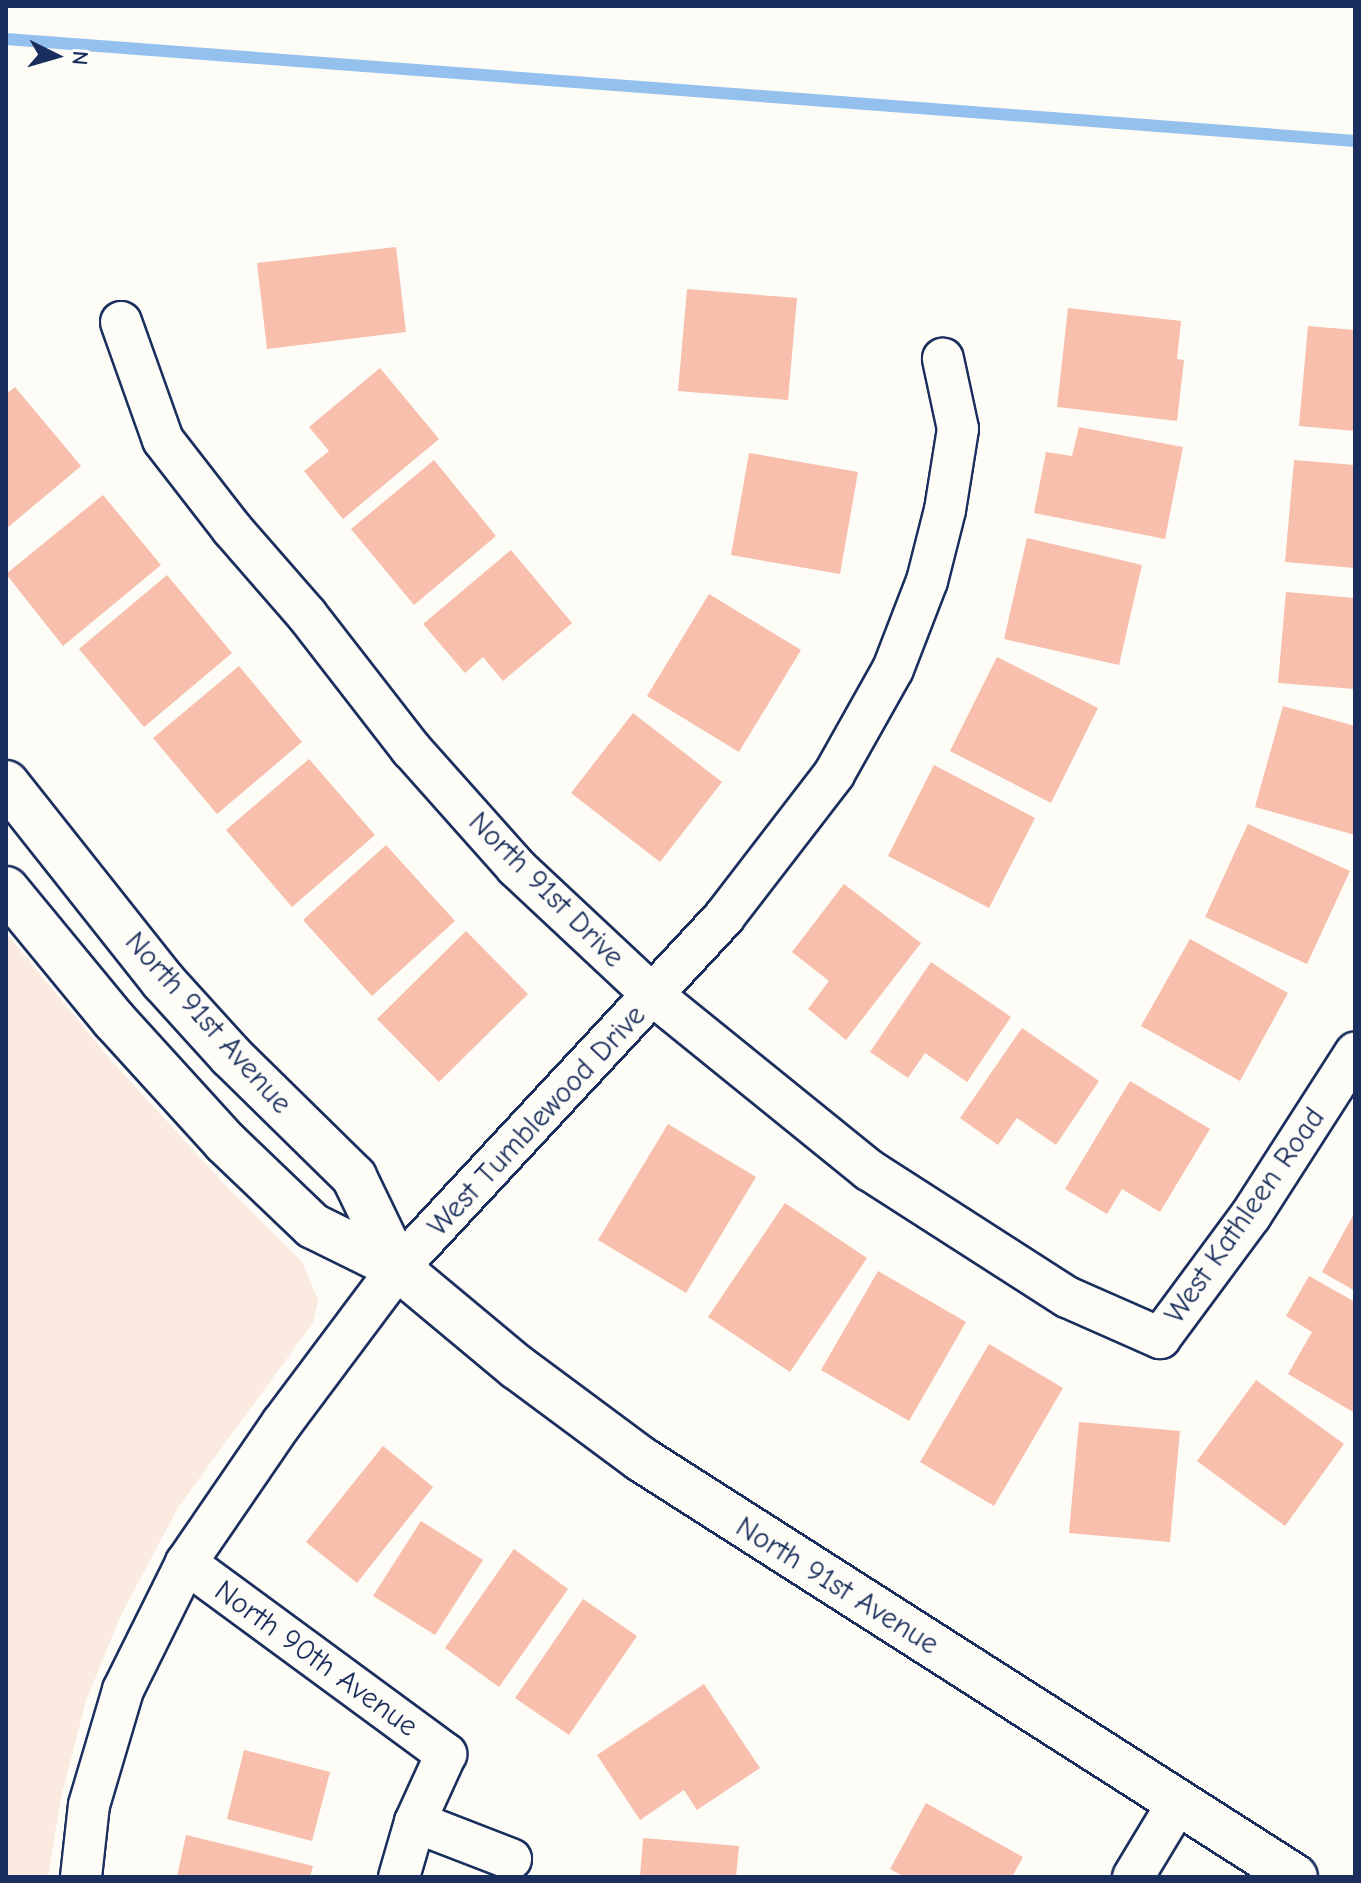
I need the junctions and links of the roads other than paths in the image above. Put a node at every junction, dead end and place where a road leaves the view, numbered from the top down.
1 (121, 322) dead end
2 (943, 359) dead end
3 (6, 783) edge
4 (6, 889) edge
5 (654, 996) junction
6 (1355, 1053) edge
7 (398, 1268) junction
8 (1160, 1338) joint
9 (186, 1563) junction
10 (1177, 1804) junction
11 (415, 1822) junction
12 (511, 1859) dead end
13 (81, 1877) edge
14 (399, 1877) edge
15 (1133, 1877) edge
16 (1295, 1877) edge

1 - 5 street, North 91st Drive
2 - 5 street, West Tumblewood Drive
3 - 7 main road, North 91st Avenue
4 - 7 main road, North 91st Avenue
5 - 7 street, West Tumblewood Drive
5 - 8 street, North 91st Drive
6 - 8 street, West Kathleen Road
7 - 9 street, West Tumblewood Drive
7 - 10 main road, North 91st Avenue
9 - 11 street, North 90th Avenue
9 - 13 street, West Tumblewood Drive
10 - 15 street
10 - 16 main road, North 91st Avenue
11 - 12 street
11 - 14 street

